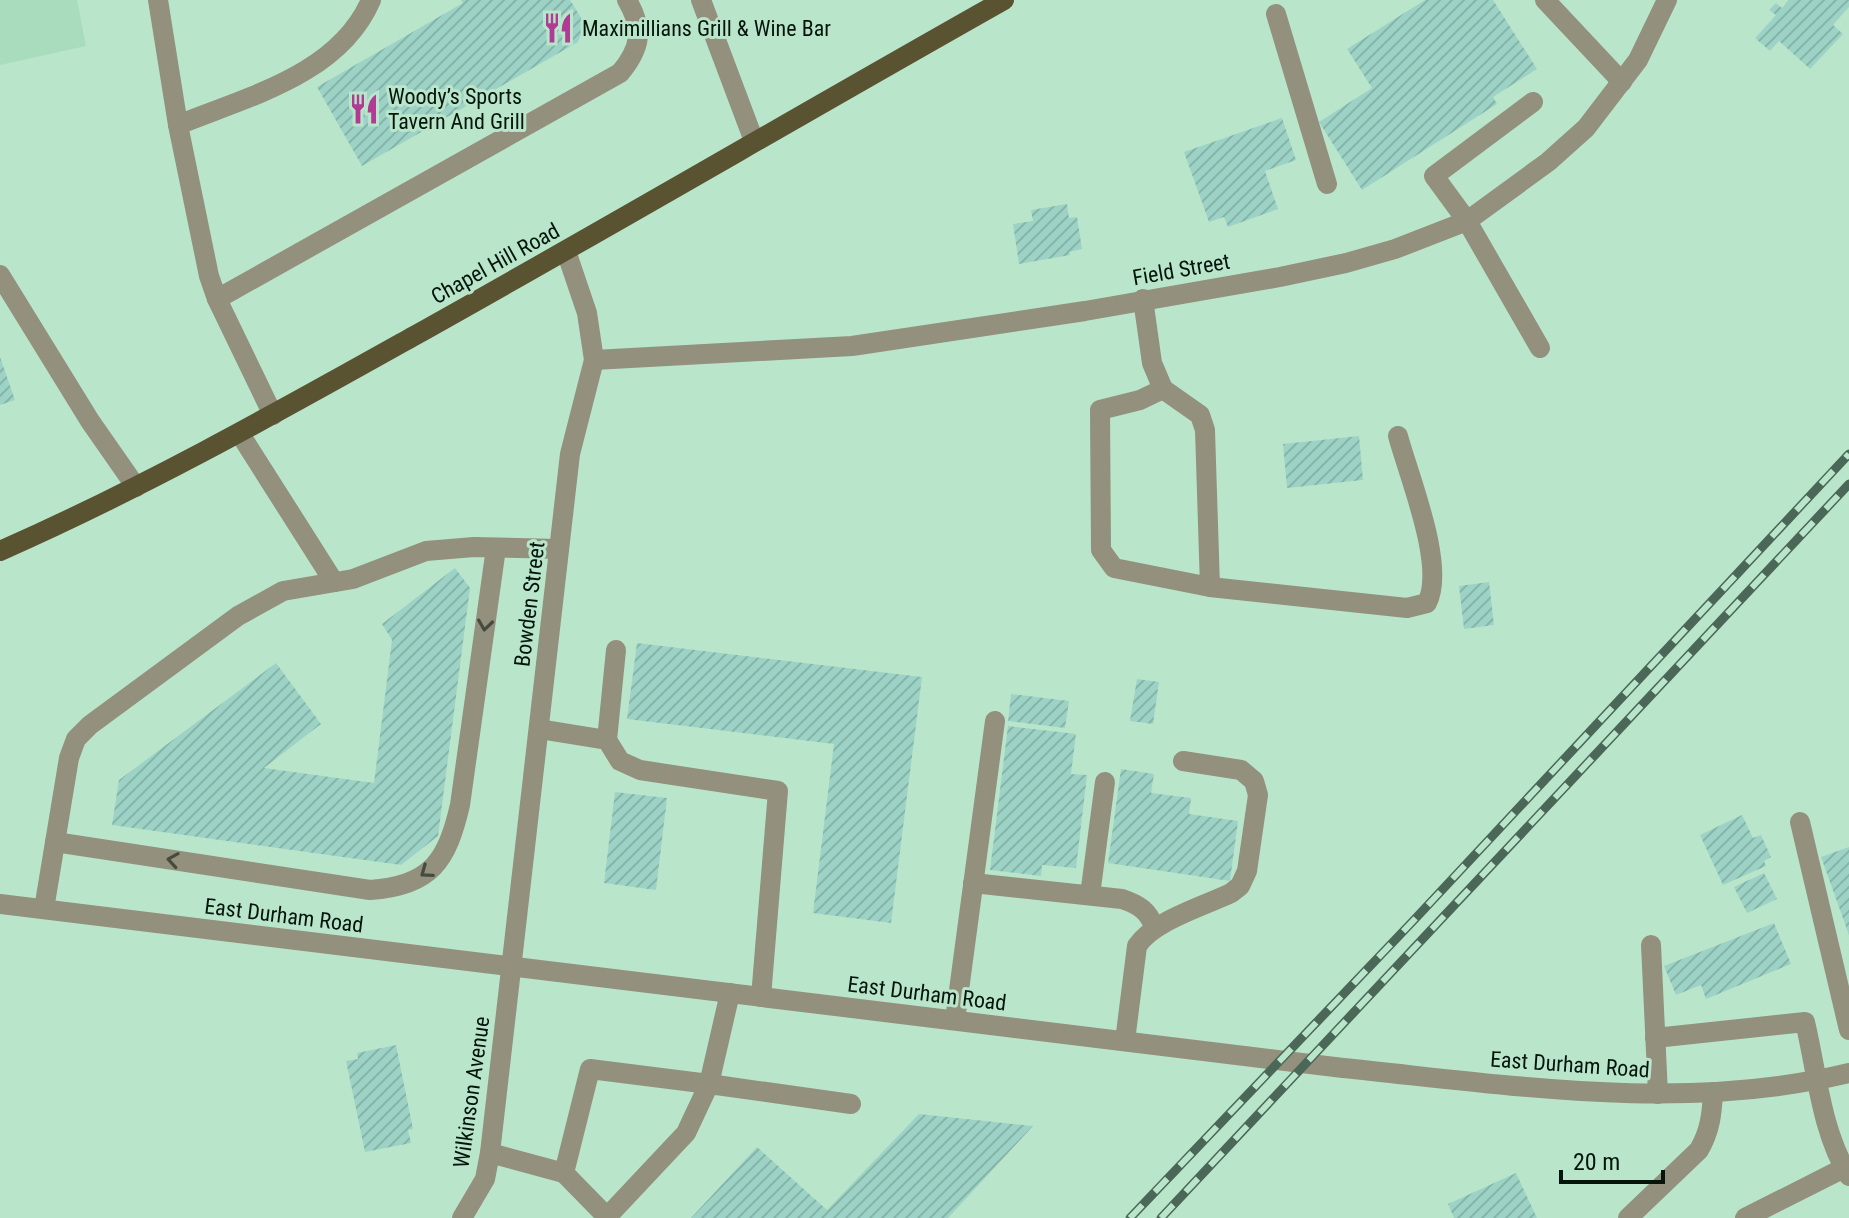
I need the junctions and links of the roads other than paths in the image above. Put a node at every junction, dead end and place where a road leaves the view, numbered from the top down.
1 (158, 0) edge
2 (371, 0) edge
3 (627, 0) edge
4 (701, 0) edge
5 (1004, 0) edge
6 (1545, 0) edge
7 (1667, 0) edge
8 (973, 7) edge
9 (1276, 14) dead end
10 (1622, 82) junction
11 (1533, 102) dead end
12 (178, 125) junction
13 (754, 141) junction
14 (1327, 184) dead end
15 (1467, 221) junction
16 (566, 251) junction
17 (0, 275) edge
18 (217, 299) junction
19 (1143, 299) junction
20 (1540, 348) dead end
21 (594, 360) junction
22 (1163, 389) junction
23 (273, 415) junction
24 (240, 434) junction
25 (1398, 436) dead end
26 (136, 487) junction
27 (496, 548) junction
28 (559, 549) junction
29 (0, 551) edge
30 (334, 582) junction
31 (1210, 587) junction
32 (616, 650) dead end
33 (995, 721) dead end
34 (539, 729) junction
35 (607, 740) junction
36 (1183, 761) dead end
37 (1105, 782) dead end
38 (1800, 822) dead end
39 (55, 842) junction
40 (973, 883) junction
41 (1090, 895) junction
42 (0, 904) edge
43 (44, 909) junction
44 (1155, 928) junction
45 (1651, 945) dead end
46 (511, 967) junction
47 (730, 993) junction
48 (761, 997) junction
49 (955, 1020) junction
50 (1849, 1030) edge
51 (1655, 1038) junction
52 (1125, 1041) junction
53 (1849, 1073) edge
54 (1818, 1078) junction
55 (709, 1084) junction
56 (1713, 1092) junction
57 (1658, 1094) junction
58 (851, 1104) dead end
59 (490, 1153) junction
60 (1846, 1172) edge
61 (564, 1173) junction
62 (607, 1217) edge
63 (462, 1218) edge
64 (1628, 1218) edge
65 (1745, 1218) edge

1 - 12 street
2 - 12 street
3 - 18 street
4 - 13 street
5 - 8 main road, Chapel Hill Road
6 - 10 street
7 - 10 street, Field Street
8 - 13 main road, Chapel Hill Road
9 - 14 street
10 - 15 street, Field Street
11 - 15 street
12 - 18 street
13 - 16 main road, Chapel Hill Road
15 - 19 street, Field Street
15 - 20 street
16 - 21 street, Bowden Street
16 - 23 main road, Chapel Hill Road
17 - 26 street
18 - 23 street
19 - 21 street, Field Street
19 - 22 street
21 - 28 street, Bowden Street
22 - 31 street
22 - 31 street
23 - 24 main road, Chapel Hill Road
24 - 26 main road, Chapel Hill Road
24 - 30 street
25 - 31 street
26 - 29 main road, Chapel Hill Road
27 - 28 street
27 - 30 street
27 -> 39 street
28 - 34 street, Bowden Street
30 - 39 street
32 - 35 street
33 - 40 street
34 - 35 street
34 - 46 street, Bowden Street
35 - 48 street
36 - 44 street
37 - 41 street
38 - 50 street
39 - 43 street
40 - 41 street
40 - 49 street
41 - 44 street
42 - 43 street, East Durham Road
43 - 46 street, East Durham Road
44 - 52 street
45 - 51 street
46 - 47 street, East Durham Road
46 - 59 street, Wilkinson Avenue
47 - 48 street, East Durham Road
47 - 55 street
48 - 49 street, East Durham Road
49 - 52 street, East Durham Road
51 - 54 street
51 - 57 street
52 - 57 street, East Durham Road
53 - 54 street, East Durham Road
54 - 56 street, East Durham Road
54 - 60 street
55 - 58 street
55 - 61 street
55 - 62 street
56 - 57 street, East Durham Road
56 - 64 street
59 - 61 street
59 - 63 street, Wilkinson Avenue
60 - 65 street
61 - 62 street

